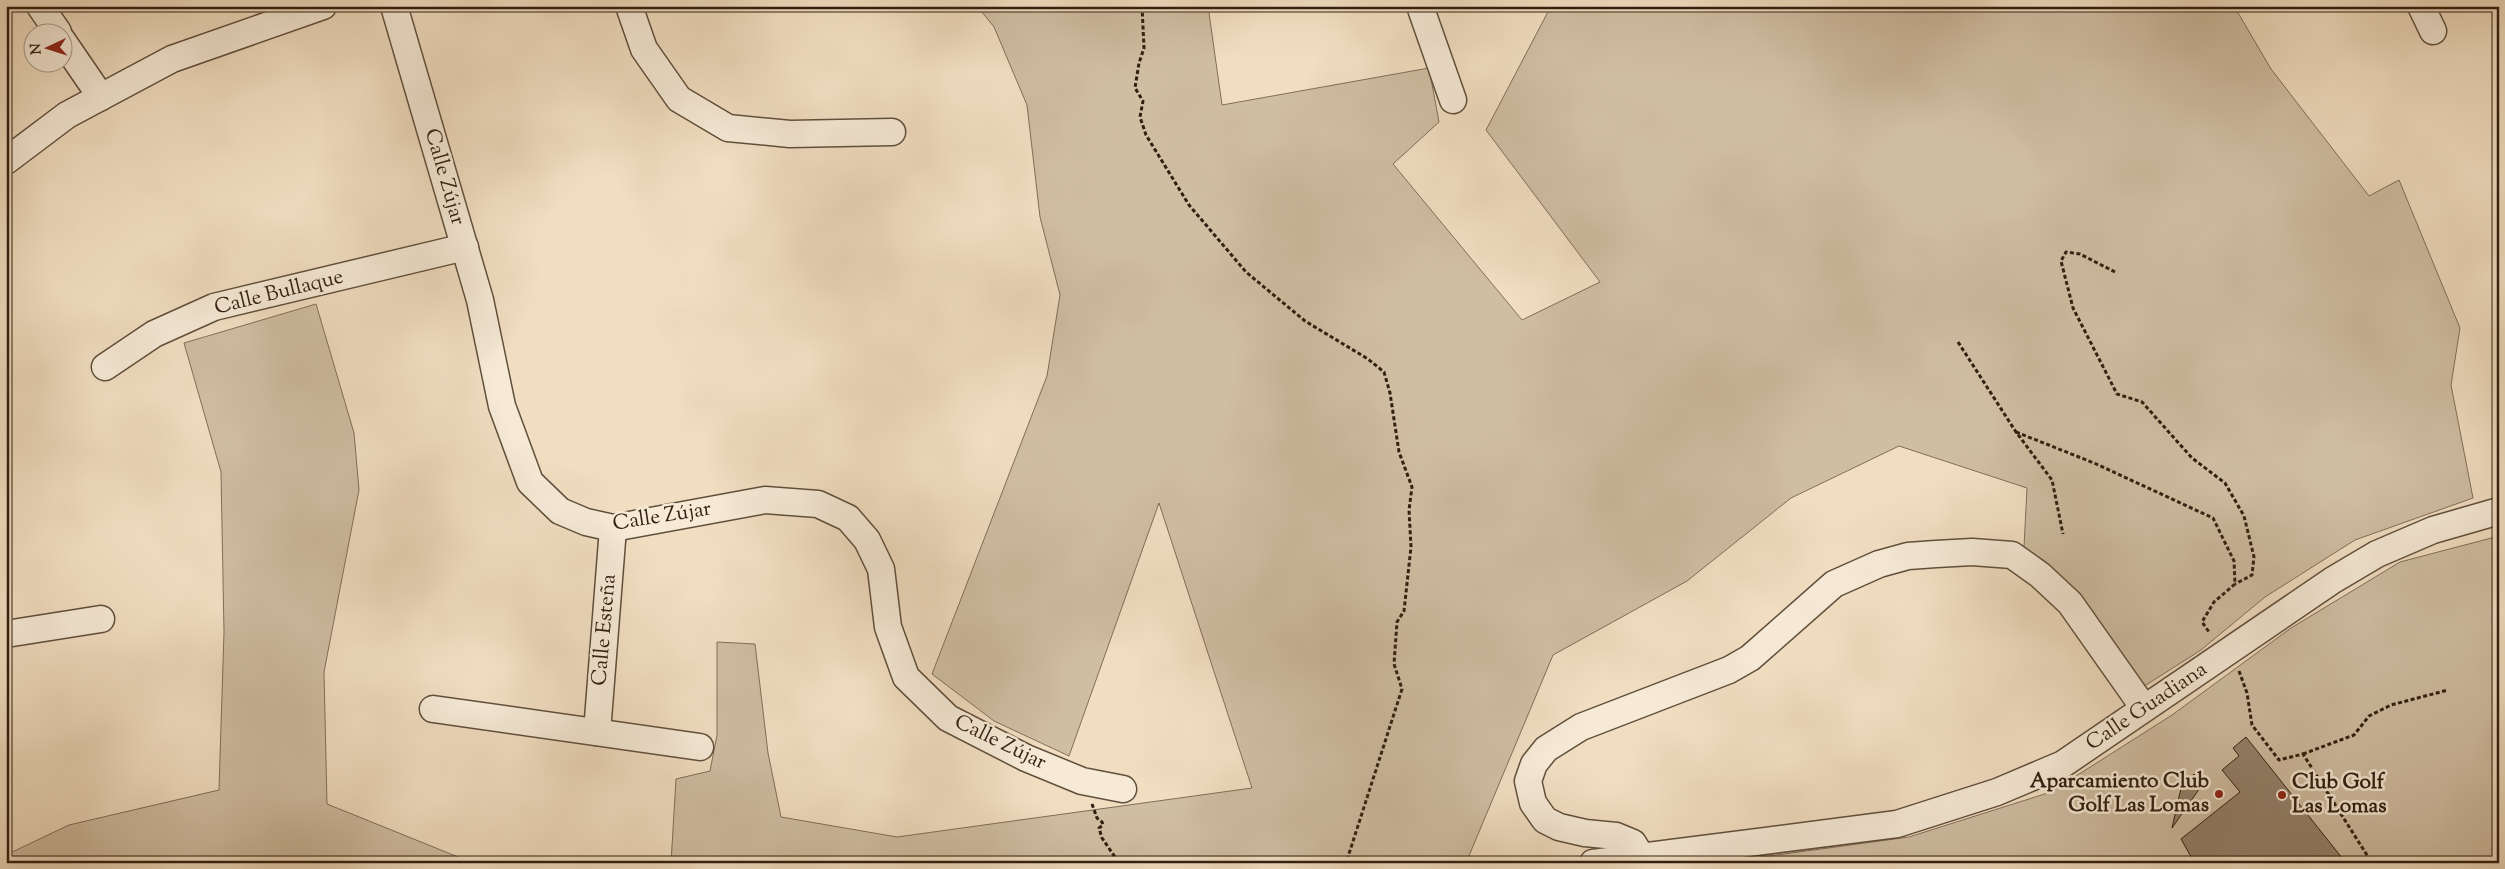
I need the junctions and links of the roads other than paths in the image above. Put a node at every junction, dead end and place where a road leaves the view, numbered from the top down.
1 (40, 6) edge
2 (323, 6) edge
3 (394, 6) edge
4 (629, 6) edge
5 (1420, 6) edge
6 (2421, 6) edge
7 (51, 22) edge
8 (2433, 31) dead end
9 (72, 55) edge
10 (101, 97) junction
11 (1453, 100) dead end
12 (892, 132) dead end
13 (6, 161) edge
14 (465, 247) junction
15 (104, 367) dead end
16 (2499, 511) edge
17 (613, 528) junction
18 (101, 618) dead end
19 (6, 634) edge
20 (2144, 708) junction
21 (433, 709) dead end
22 (597, 732) junction
23 (700, 747) dead end
24 (1123, 789) dead end
25 (1641, 856) junction
26 (1593, 863) edge

1 - 7 street
2 - 10 street
3 - 14 street, Calle Zújar
4 - 12 street
5 - 11 street
6 - 8 street
9 - 10 street
10 - 13 street
14 - 15 street, Calle Bullaque
14 - 17 street, Calle Zújar
16 - 20 street, Calle Guadiana
17 - 22 street, Calle Esteña
17 - 24 street, Calle Zújar
18 - 19 street
20 - 25 street, Calle Guadiana
20 - 25 street
21 - 22 street
22 - 23 street
25 - 26 street, Calle Guadiana

